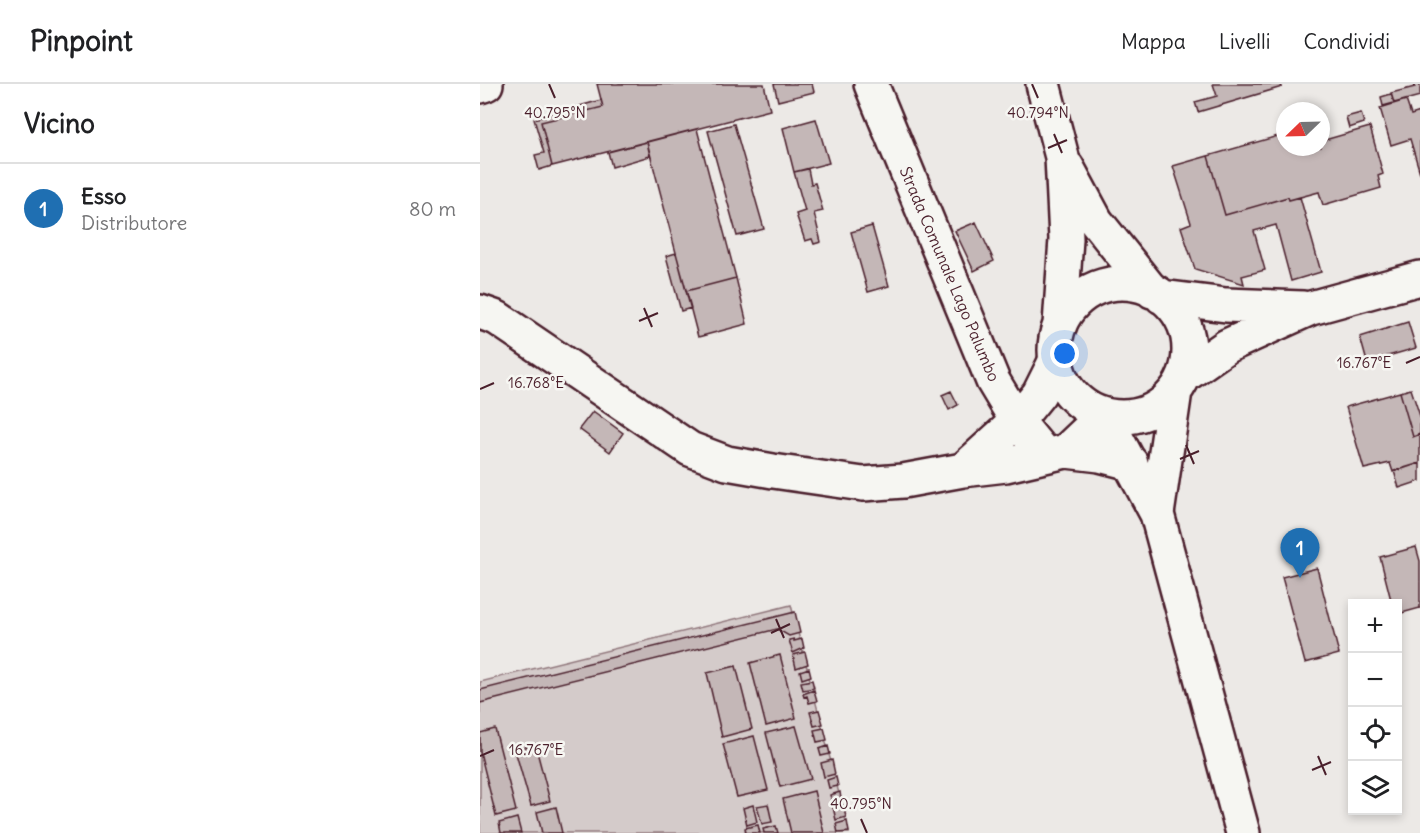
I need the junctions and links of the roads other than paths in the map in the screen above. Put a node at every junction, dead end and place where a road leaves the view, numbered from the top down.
1 (486, 84) edge
2 (871, 84) edge
3 (1043, 84) edge
4 (480, 86) edge
5 (1062, 157) junction
6 (1420, 278) edge
7 (1157, 294) junction
8 (1311, 308) junction
9 (480, 312) edge
10 (1060, 325) junction
11 (1056, 360) junction
12 (1180, 383) junction
13 (1104, 415) junction
14 (1017, 421) junction
15 (1055, 453) junction
16 (1131, 463) junction
17 (963, 470) junction
18 (1157, 514) junction
19 (1244, 833) edge

1 - 4 main road
2 - 14 main road, Strada Comunale Lago Palumbo
3 - 5 main road
5 - 7 main road
5 - 10 main road
6 - 8 main road
7 - 8 main road
7 - 10 main road
7 - 12 main road
8 - 12 main road
9 - 17 main road
10 - 11 main road
11 - 13 main road
11 - 14 main road
12 - 13 main road
12 - 18 main road
13 - 15 main road
13 - 16 main road
14 - 15 main road, Strada Comunale Lago Palumbo
14 - 17 main road
15 - 16 main road
15 - 17 main road
16 - 18 main road
18 - 19 main road

